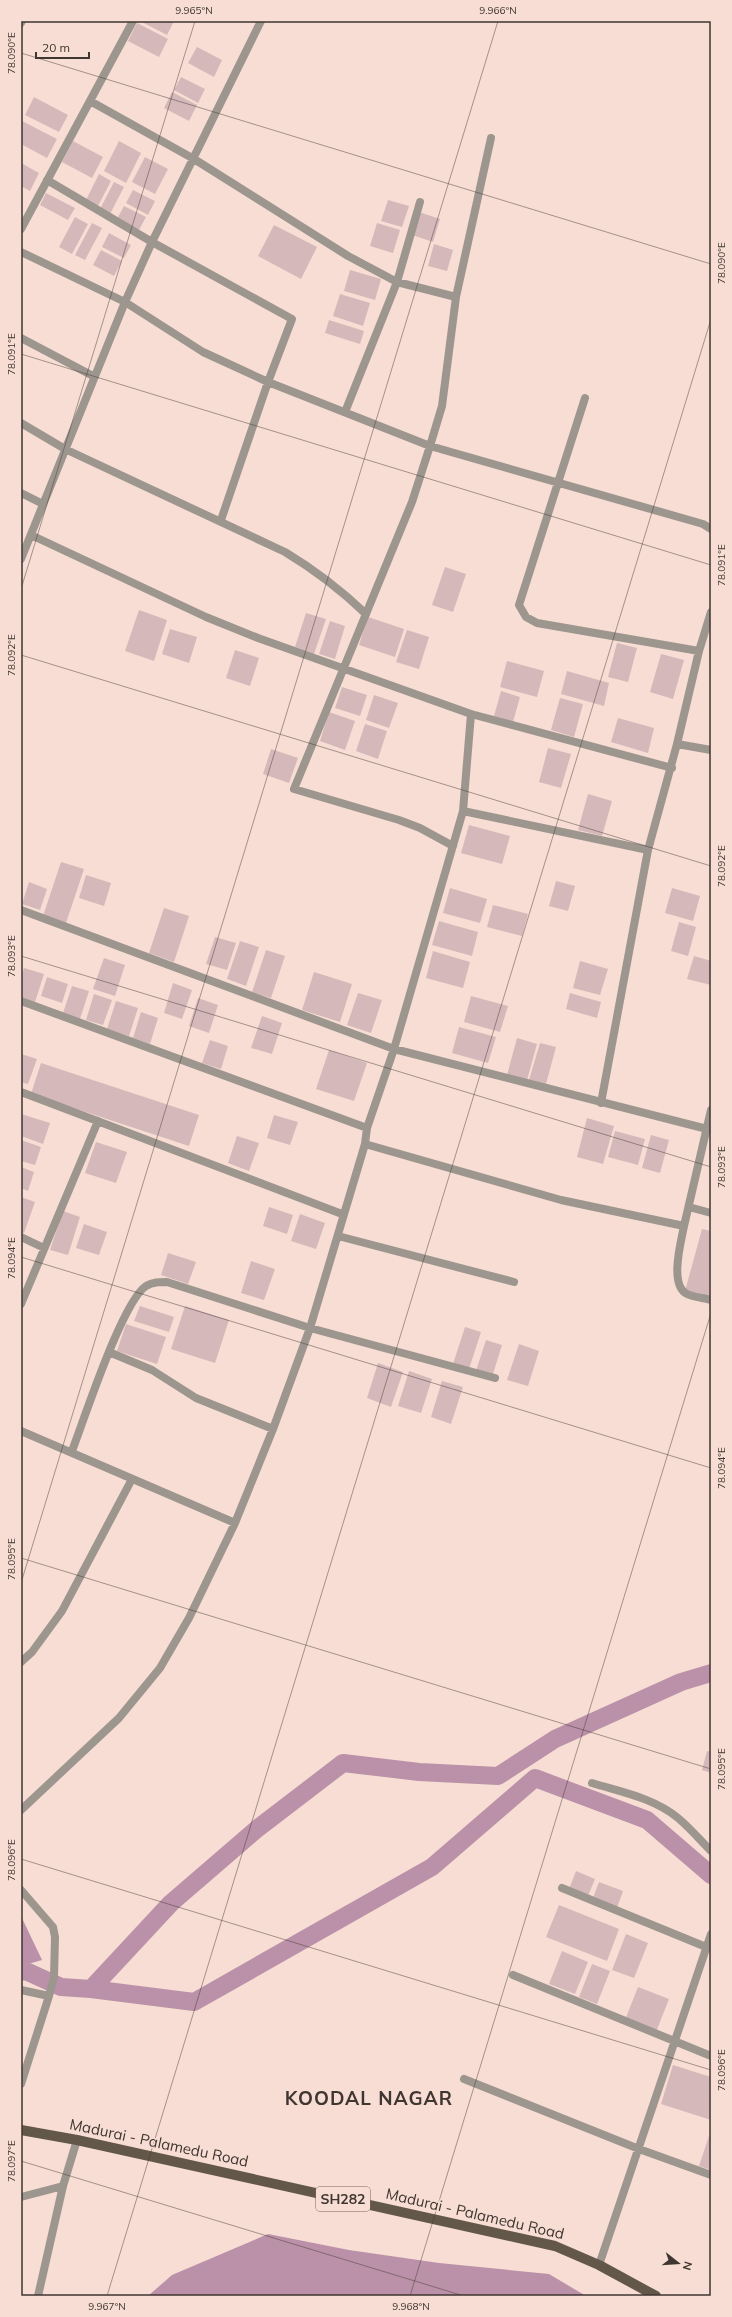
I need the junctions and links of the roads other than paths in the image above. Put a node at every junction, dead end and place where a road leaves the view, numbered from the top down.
1 (133, 21) edge
2 (261, 21) edge
3 (90, 101) junction
4 (491, 138) dead end
5 (194, 159) junction
6 (47, 180) junction
7 (420, 202) dead end
8 (21, 229) edge
9 (152, 242) junction
10 (21, 252) edge
11 (397, 282) junction
12 (456, 298) junction
13 (125, 302) junction
14 (21, 338) edge
15 (95, 377) junction
16 (268, 382) junction
17 (585, 398) dead end
18 (345, 412) junction
19 (21, 423) edge
20 (430, 446) junction
21 (65, 449) junction
22 (557, 482) junction
23 (21, 493) edge
24 (43, 504) junction
25 (221, 520) junction
26 (711, 529) edge
27 (31, 535) junction
28 (21, 559) edge
29 (711, 612) edge
30 (366, 614) junction
31 (699, 651) junction
32 (344, 668) junction
33 (470, 714) junction
34 (678, 744) junction
35 (711, 750) edge
36 (672, 768) junction
37 (463, 811) junction
38 (453, 846) junction
39 (648, 850) junction
40 (21, 910) edge
41 (21, 1001) edge
42 (394, 1049) junction
43 (21, 1092) edge
44 (601, 1103) junction
45 (711, 1110) edge
46 (98, 1121) junction
47 (367, 1128) junction
48 (708, 1130) edge
49 (365, 1144) junction
50 (689, 1207) junction
51 (711, 1213) edge
52 (342, 1214) junction
53 (684, 1226) junction
54 (338, 1236) junction
55 (21, 1237) edge
56 (44, 1248) junction
57 (514, 1282) dead end
58 (711, 1300) edge
59 (21, 1304) edge
60 (310, 1328) junction
61 (109, 1352) junction
62 (495, 1378) dead end
63 (273, 1429) junction
64 (22, 1434) edge
65 (72, 1451) junction
66 (132, 1479) junction
67 (235, 1523) junction
68 (21, 1662) edge
69 (592, 1783) dead end
70 (21, 1810) edge
71 (711, 1851) edge
72 (562, 1888) dead end
73 (21, 1890) edge
74 (711, 1934) edge
75 (708, 1948) edge
76 (513, 1975) dead end
77 (21, 1990) edge
78 (50, 1996) junction
79 (673, 2042) junction
80 (711, 2056) edge
81 (464, 2079) dead end
82 (21, 2084) edge
83 (21, 2130) edge
84 (77, 2140) junction
85 (639, 2149) junction
86 (711, 2175) edge
87 (63, 2186) junction
88 (21, 2196) edge
89 (599, 2265) junction
90 (38, 2296) edge
91 (656, 2296) edge

1 - 3 street
2 - 5 street
3 - 5 street
3 - 6 street
4 - 12 street
5 - 9 street
5 - 11 street
6 - 8 street
6 - 9 street
7 - 11 street
9 - 13 street
9 - 16 street
10 - 13 street
11 - 12 street
11 - 18 street
12 - 20 street
13 - 15 street
13 - 16 street
14 - 15 street
15 - 21 street
16 - 18 street
16 - 25 street
17 - 22 street
18 - 20 street
19 - 21 street
20 - 22 street
20 - 30 street
21 - 24 street
21 - 25 street
22 - 26 street
22 - 31 street
23 - 24 street
24 - 27 street
25 - 30 street
27 - 28 street
27 - 32 street
29 - 31 street
30 - 32 street
31 - 34 street
32 - 33 street
32 - 38 street
33 - 36 street
33 - 37 street
34 - 35 street
34 - 36 street
36 - 39 street
37 - 38 street
37 - 39 street
38 - 42 street
39 - 44 street
40 - 42 street
41 - 47 street
42 - 44 street
42 - 47 street
43 - 46 street
44 - 48 street
45 - 48 street
46 - 52 street
46 - 56 street
47 - 49 street
48 - 50 street
49 - 52 street
49 - 53 street
50 - 51 street
50 - 53 street
52 - 54 street
53 - 58 street
54 - 57 street
54 - 60 street
55 - 56 street
56 - 59 street
60 - 61 street
60 - 62 street
60 - 63 street
61 - 63 street
61 - 65 street
63 - 67 street
64 - 65 street
65 - 66 street
66 - 67 street
66 - 68 street
67 - 70 street
69 - 71 street
72 - 75 street
73 - 78 street
74 - 75 street
75 - 79 street
76 - 79 street
77 - 78 street
78 - 82 street
79 - 80 street
79 - 85 street
81 - 85 street
83 - 84 main road, Madurai - Palamedu Road / SH282
84 - 87 street
84 - 89 main road, Madurai - Palamedu Road / SH282
85 - 86 street
85 - 89 street
87 - 88 street
87 - 90 street
89 - 91 main road, Madurai - Palamedu Road / SH282

